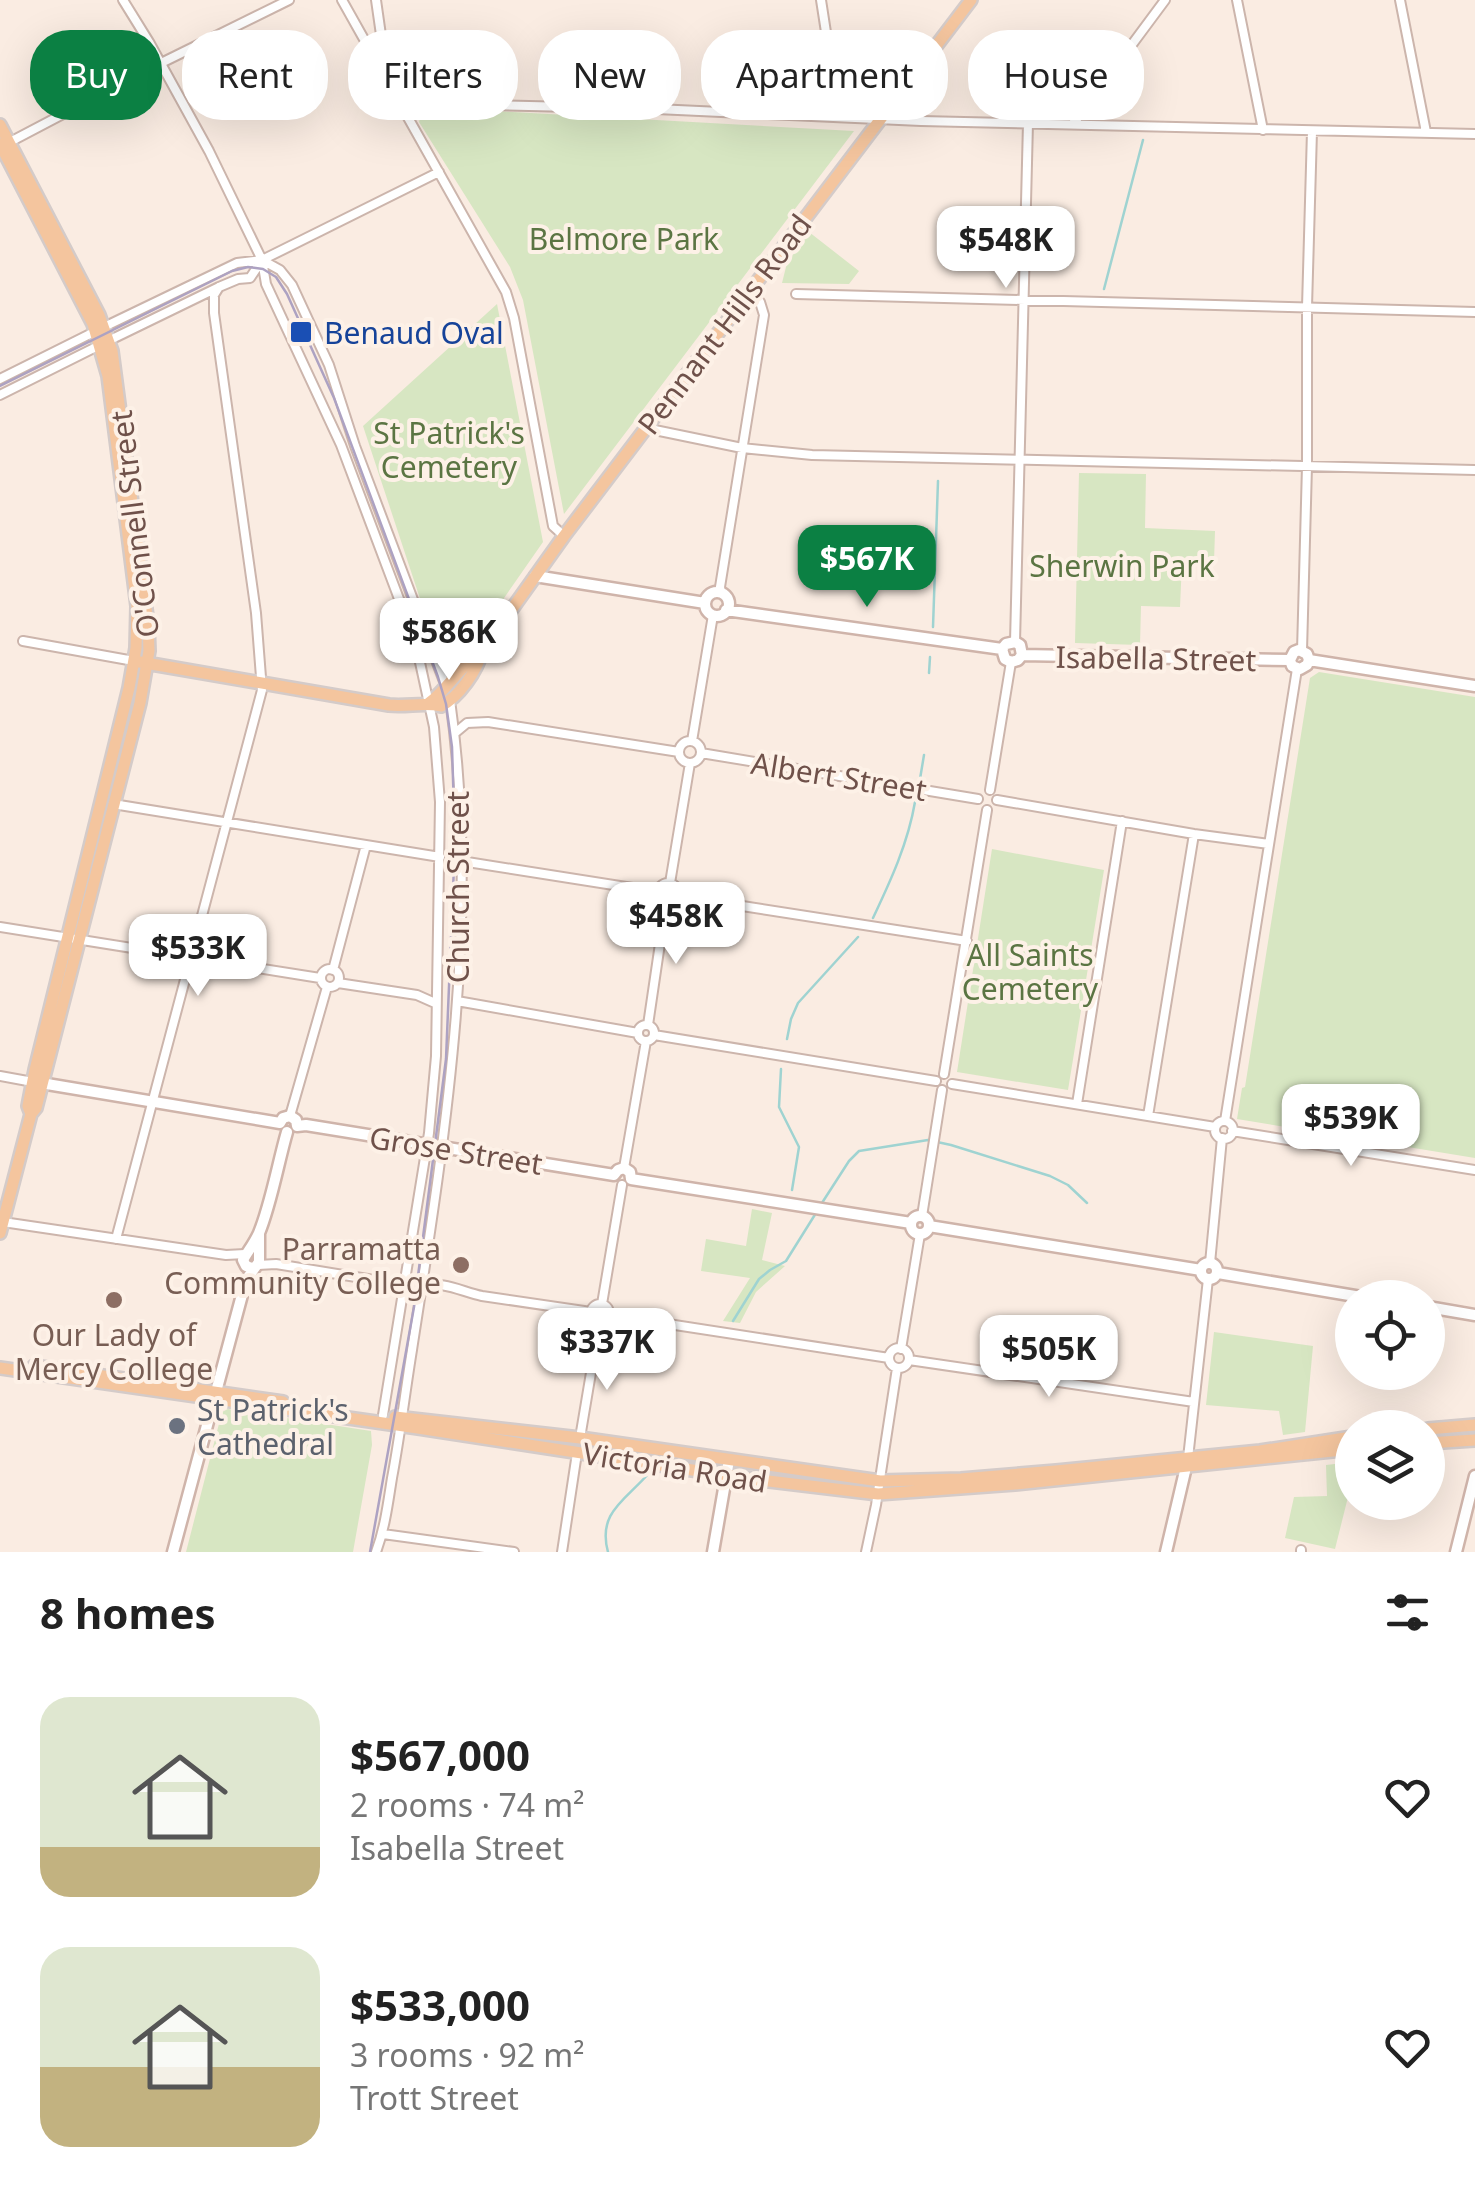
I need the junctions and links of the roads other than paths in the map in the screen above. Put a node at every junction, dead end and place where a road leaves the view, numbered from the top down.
1 (122, 0) edge
2 (290, 0) edge
3 (342, 0) edge
4 (376, 0) edge
5 (822, 0) edge
6 (971, 0) edge
7 (1165, 0) edge
8 (1238, 0) edge
9 (1400, 0) edge
10 (140, 30) edge
11 (359, 30) edge
12 (380, 30) edge
13 (826, 30) edge
14 (948, 30) edge
15 (162, 62) edge
16 (162, 67) edge
17 (518, 106) edge
18 (701, 111) edge
19 (51, 120) edge
20 (410, 120) edge
21 (878, 120) edge
22 (916, 120) edge
23 (1028, 123) junction
24 (1073, 124) junction
25 (0, 125) edge
26 (1264, 130) junction
27 (1312, 131) junction
28 (1426, 132) junction
29 (1475, 134) edge
30 (3, 145) edge
31 (439, 172) junction
32 (262, 260) junction
33 (249, 278) junction
34 (266, 284) junction
35 (219, 287) junction
36 (750, 290) junction
37 (796, 294) dead end
38 (1024, 298) junction
39 (193, 299) junction
40 (1307, 307) junction
41 (214, 312) junction
42 (1475, 312) edge
43 (100, 329) junction
44 (104, 343) junction
45 (0, 379) edge
46 (0, 395) edge
47 (645, 428) junction
48 (742, 448) junction
49 (1019, 461) junction
50 (1308, 466) junction
51 (1475, 470) edge
52 (564, 536) junction
53 (536, 576) junction
54 (721, 593) junction
55 (705, 603) junction
56 (726, 610) junction
57 (713, 615) junction
58 (23, 642) dead end
59 (1015, 642) junction
60 (1002, 649) junction
61 (432, 650) junction
62 (477, 655) junction
63 (1022, 655) junction
64 (1306, 655) junction
65 (140, 662) junction
66 (1011, 662) junction
67 (1294, 664) junction
68 (263, 683) junction
69 (1475, 686) edge
70 (449, 694) junction
71 (429, 703) junction
72 (455, 734) junction
73 (692, 741) junction
74 (679, 752) junction
75 (700, 753) junction
76 (690, 763) junction
77 (990, 790) junction
78 (978, 799) junction
79 (998, 800) junction
80 (113, 804) junction
81 (987, 810) junction
82 (1122, 821) junction
83 (226, 823) junction
84 (1194, 834) junction
85 (1270, 844) junction
86 (366, 845) junction
87 (440, 857) junction
88 (460, 861) junction
89 (670, 883) junction
90 (658, 892) junction
91 (678, 896) junction
92 (666, 903) junction
93 (0, 927) edge
94 (74, 939) junction
95 (966, 940) junction
96 (189, 958) junction
97 (333, 970) junction
98 (320, 978) junction
99 (338, 983) junction
100 (327, 987) junction
101 (457, 1001) junction
102 (436, 1003) junction
103 (648, 1026) junction
104 (638, 1032) junction
105 (650, 1038) junction
106 (944, 1074) junction
107 (0, 1076) edge
108 (936, 1081) junction
109 (37, 1082) junction
110 (952, 1084) junction
111 (942, 1090) junction
112 (152, 1101) junction
113 (1076, 1104) junction
114 (1148, 1116) junction
115 (1225, 1121) junction
116 (288, 1124) junction
117 (1215, 1127) junction
118 (1232, 1131) junction
119 (1222, 1138) junction
120 (427, 1145) junction
121 (440, 1147) junction
122 (1475, 1170) edge
123 (623, 1177) junction
124 (923, 1226) junction
125 (1, 1227) edge
126 (116, 1238) junction
127 (252, 1260) junction
128 (1209, 1271) junction
129 (405, 1285) junction
130 (422, 1287) junction
131 (1335, 1293) edge
132 (602, 1304) junction
133 (1445, 1310) edge
134 (1475, 1315) edge
135 (593, 1316) junction
136 (608, 1318) junction
137 (596, 1343) junction
138 (901, 1349) junction
139 (889, 1358) junction
140 (908, 1360) junction
141 (0, 1364) edge
142 (897, 1368) junction
143 (214, 1396) junction
144 (1194, 1402) junction
145 (383, 1415) junction
146 (401, 1421) junction
147 (1475, 1425) edge
148 (1445, 1428) edge
149 (580, 1438) junction
150 (1335, 1440) edge
151 (1475, 1440) edge
152 (1445, 1443) edge
153 (1335, 1451) edge
154 (577, 1452) junction
155 (729, 1460) junction
156 (1187, 1462) junction
157 (727, 1475) junction
158 (1475, 1476) edge
159 (879, 1488) junction
160 (383, 1534) junction
161 (173, 1552) edge
162 (376, 1552) edge
163 (514, 1552) edge
164 (562, 1552) edge
165 (713, 1552) edge
166 (866, 1552) edge
167 (1166, 1552) edge
168 (1456, 1552) edge

1 - 10 street, Church Street
2 - 15 street
3 - 11 street
4 - 12 street
5 - 13 street
6 - 14 main road, Pennant Hills Road
7 - 24 street
8 - 26 street
9 - 28 street
16 - 32 street, Church Street
17 - 18 street
19 - 30 street
20 - 31 street
21 - 36 main road, Pennant Hills Road
22 - 23 street
23 - 24 street
23 - 38 street
24 - 26 street
25 - 30 main road, O'Connell Street
26 - 27 street
27 - 28 street
27 - 40 street
28 - 29 street
30 - 43 main road, O'Connell Street
31 - 32 street
31 - 52 street
32 - 33 street
32 - 34 street, Church Street
32 - 43 street
32 - 61 street, Church Street
33 - 34 street
33 - 35 street
34 - 71 street, Church Street
35 - 39 street
35 - 41 street
36 - 47 main road, Pennant Hills Road
36 - 48 street
37 - 38 street
38 - 40 street
38 - 49 street
39 - 41 street
39 - 44 street
40 - 42 street
40 - 50 street
41 - 68 street
43 - 44 main road, O'Connell Street
43 - 45 street
44 - 46 street
44 - 65 main road, O'Connell Street
47 - 48 street
47 - 52 main road, Pennant Hills Road
48 - 49 street
48 - 54 street
49 - 50 street
49 - 59 street
50 - 51 street
50 - 64 street
52 - 53 main road, Pennant Hills Road
53 - 55 street
53 - 62 main road, Pennant Hills Road
54 - 55 street
54 - 56 street
55 - 57 street
56 - 57 street
56 - 60 street
57 - 73 street
58 - 65 street
59 - 60 street
59 - 63 street
60 - 66 street
61 - 62 street
61 - 70 street, Church Street
62 - 70 main road, Pennant Hills Road
63 - 66 street
63 - 67 street, Isabella Street
64 - 67 street
64 - 69 street
65 - 68 main road
65 - 80 main road, O'Connell Street
65 - 94 main road, O'Connell Street
66 - 77 street
67 - 85 street
68 - 71 main road
68 - 83 street
70 - 71 main road, Pennant Hills Road
70 - 72 street, Church Street
71 - 87 street, Church Street
72 - 74 street
72 - 88 street, Church Street
73 - 74 street
73 - 75 street
74 - 76 street
75 - 76 street
75 - 78 street, Albert Street
76 - 89 street
77 - 78 street
77 - 79 street
78 - 81 street
79 - 81 street
79 - 82 street
80 - 83 street
80 - 94 main road, O'Connell Street
81 - 95 street
82 - 84 street
82 - 113 street
83 - 86 street
83 - 96 street
84 - 85 street
84 - 114 street
85 - 115 street
86 - 87 street
86 - 97 street
87 - 102 street, Church Street
88 - 90 street
88 - 101 street, Church Street
89 - 90 street
89 - 91 street
90 - 92 street
91 - 92 street
91 - 95 street
92 - 103 street
93 - 94 street
94 - 96 street
94 - 109 main road, O'Connell Street
95 - 106 street
96 - 98 street
96 - 112 street
97 - 98 street
97 - 99 street
98 - 100 street
99 - 100 street
99 - 102 street
100 - 116 street
101 - 104 street
101 - 121 street, Church Street
102 - 120 street, Church Street
103 - 104 street
103 - 105 street
104 - 105 street
105 - 108 street
105 - 123 street
106 - 108 street
106 - 110 street
107 - 109 street
108 - 111 street
109 - 112 street, Grose Street
109 - 125 main road, O'Connell Street
110 - 111 street
110 - 113 street
111 - 124 street
112 - 116 street, Grose Street
112 - 126 street
113 - 114 street
114 - 117 street
115 - 117 street
115 - 118 street
116 - 120 street, Grose Street
116 - 127 street
117 - 119 street
118 - 119 street
118 - 122 street
119 - 128 street
120 - 121 street, Grose Street
120 - 129 street, Church Street
121 - 123 street, Grose Street
121 - 130 street, Church Street
123 - 124 street, Grose Street
123 - 132 street
124 - 128 street
124 - 138 street
125 - 126 street
126 - 127 street
127 - 129 street
127 - 143 street
128 - 131 street
128 - 144 street
129 - 145 street, Church Street
130 - 135 street
130 - 146 street, Church Street
132 - 135 street
132 - 136 street
133 - 134 street
135 - 136 street
135 - 137 street
136 - 137 street
136 - 139 street
137 - 149 street
138 - 139 street
138 - 140 street
139 - 142 street
140 - 142 street
140 - 144 street
141 - 143 main road, Victoria Road
142 - 159 street
143 - 145 main road, Victoria Road
143 - 146 main road, Victoria Road
143 - 161 street
144 - 156 street
145 - 146 main road, Victoria Road
146 - 149 main road, Victoria Road
146 - 154 main road, Victoria Road
146 - 160 street, Church Street
147 - 148 main road
149 - 155 main road, Victoria Road
150 - 156 main road, Victoria Road
151 - 152 main road
153 - 156 main road, Victoria Road
154 - 157 main road, Victoria Road
154 - 164 street
155 - 157 street
155 - 159 main road, Victoria Road
156 - 159 main road, Victoria Road
156 - 167 street
157 - 159 main road, Victoria Road
157 - 165 street
158 - 168 street
159 - 166 street
160 - 162 street, Church Street
160 - 163 street

